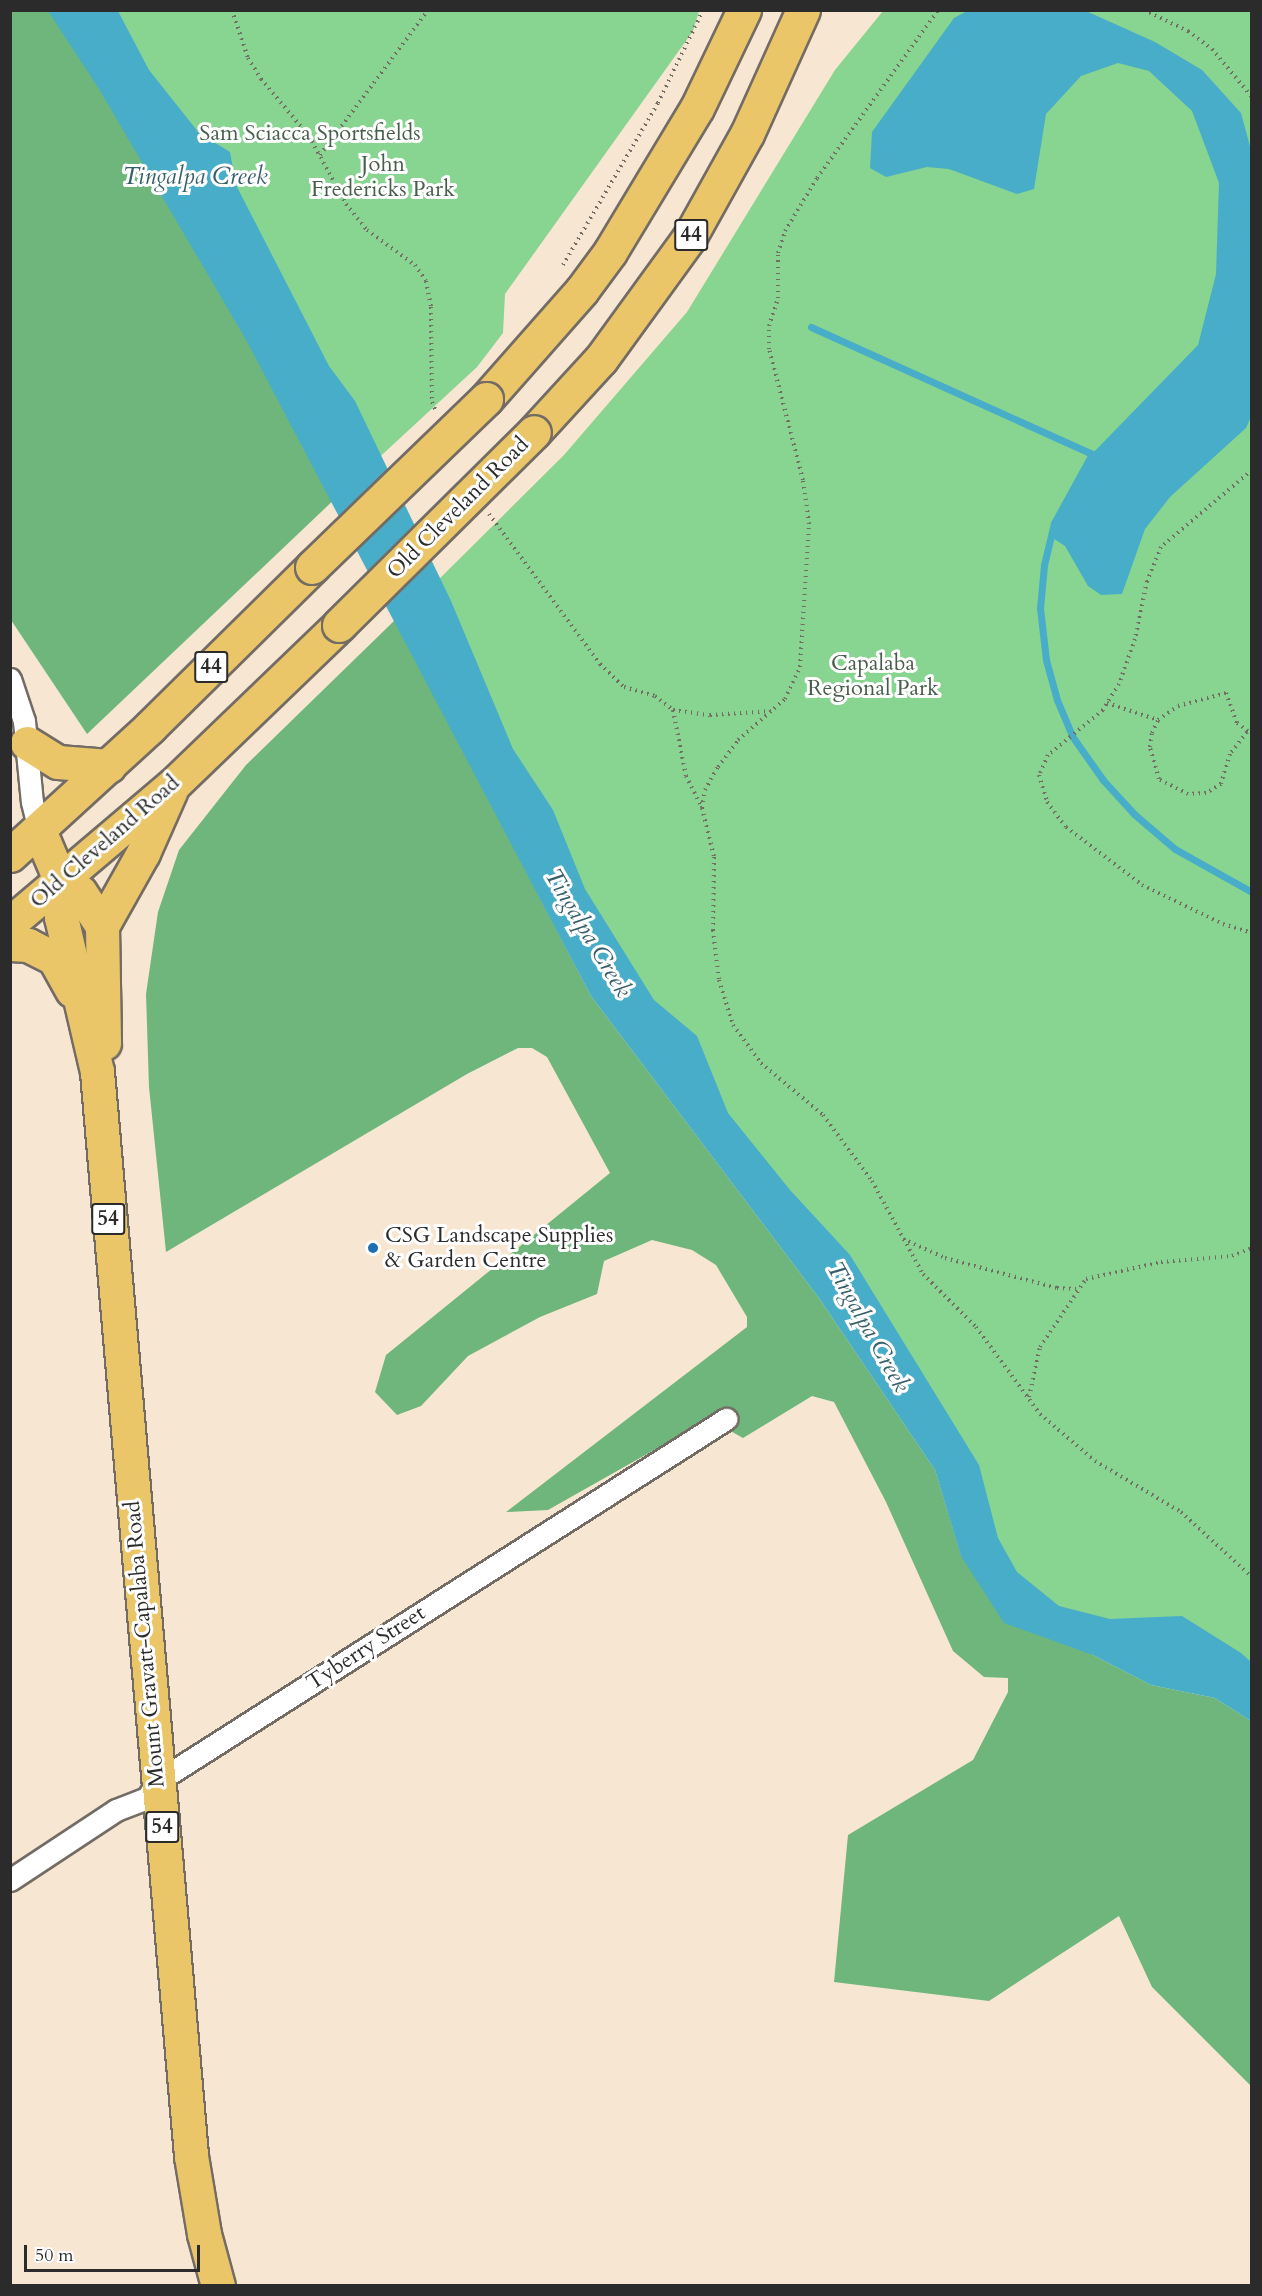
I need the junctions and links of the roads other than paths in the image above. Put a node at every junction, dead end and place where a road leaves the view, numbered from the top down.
1 (744, 10) edge
2 (803, 10) edge
3 (10, 679) edge
4 (27, 743) junction
5 (109, 766) junction
6 (173, 785) junction
7 (39, 830) junction
8 (10, 855) edge
9 (62, 882) junction
10 (10, 923) edge
11 (102, 926) junction
12 (10, 944) edge
13 (83, 1010) junction
14 (97, 1072) junction
15 (726, 1419) dead end
16 (158, 1781) junction
17 (10, 1880) edge
18 (218, 2286) edge

1 - 5 main road, 44, bridge
2 - 6 main road, Old Cleveland Road / 44, bridge
3 - 4 street
4 - 5 main road
4 - 7 street
5 - 7 main road, 44
6 - 9 main road, Old Cleveland Road / 44
6 - 11 main road
7 - 8 main road, 44
7 - 9 main road, Mount Gravatt-Capalaba Road / 54
9 - 10 main road, Old Cleveland Road / 44
9 - 11 main road, Mount Gravatt-Capalaba Road / 54
9 - 13 main road, Mount Gravatt-Capalaba Road / 54
11 - 14 main road, Mount Gravatt-Capalaba Road / 54
12 - 13 main road
13 - 14 main road, Mount Gravatt-Capalaba Road / 54
14 - 16 main road, Mount Gravatt-Capalaba Road / 54
15 - 16 street, Tyberry Street
16 - 17 street, Tyberry Street
16 - 18 main road, Mount Gravatt-Capalaba Road / 54

